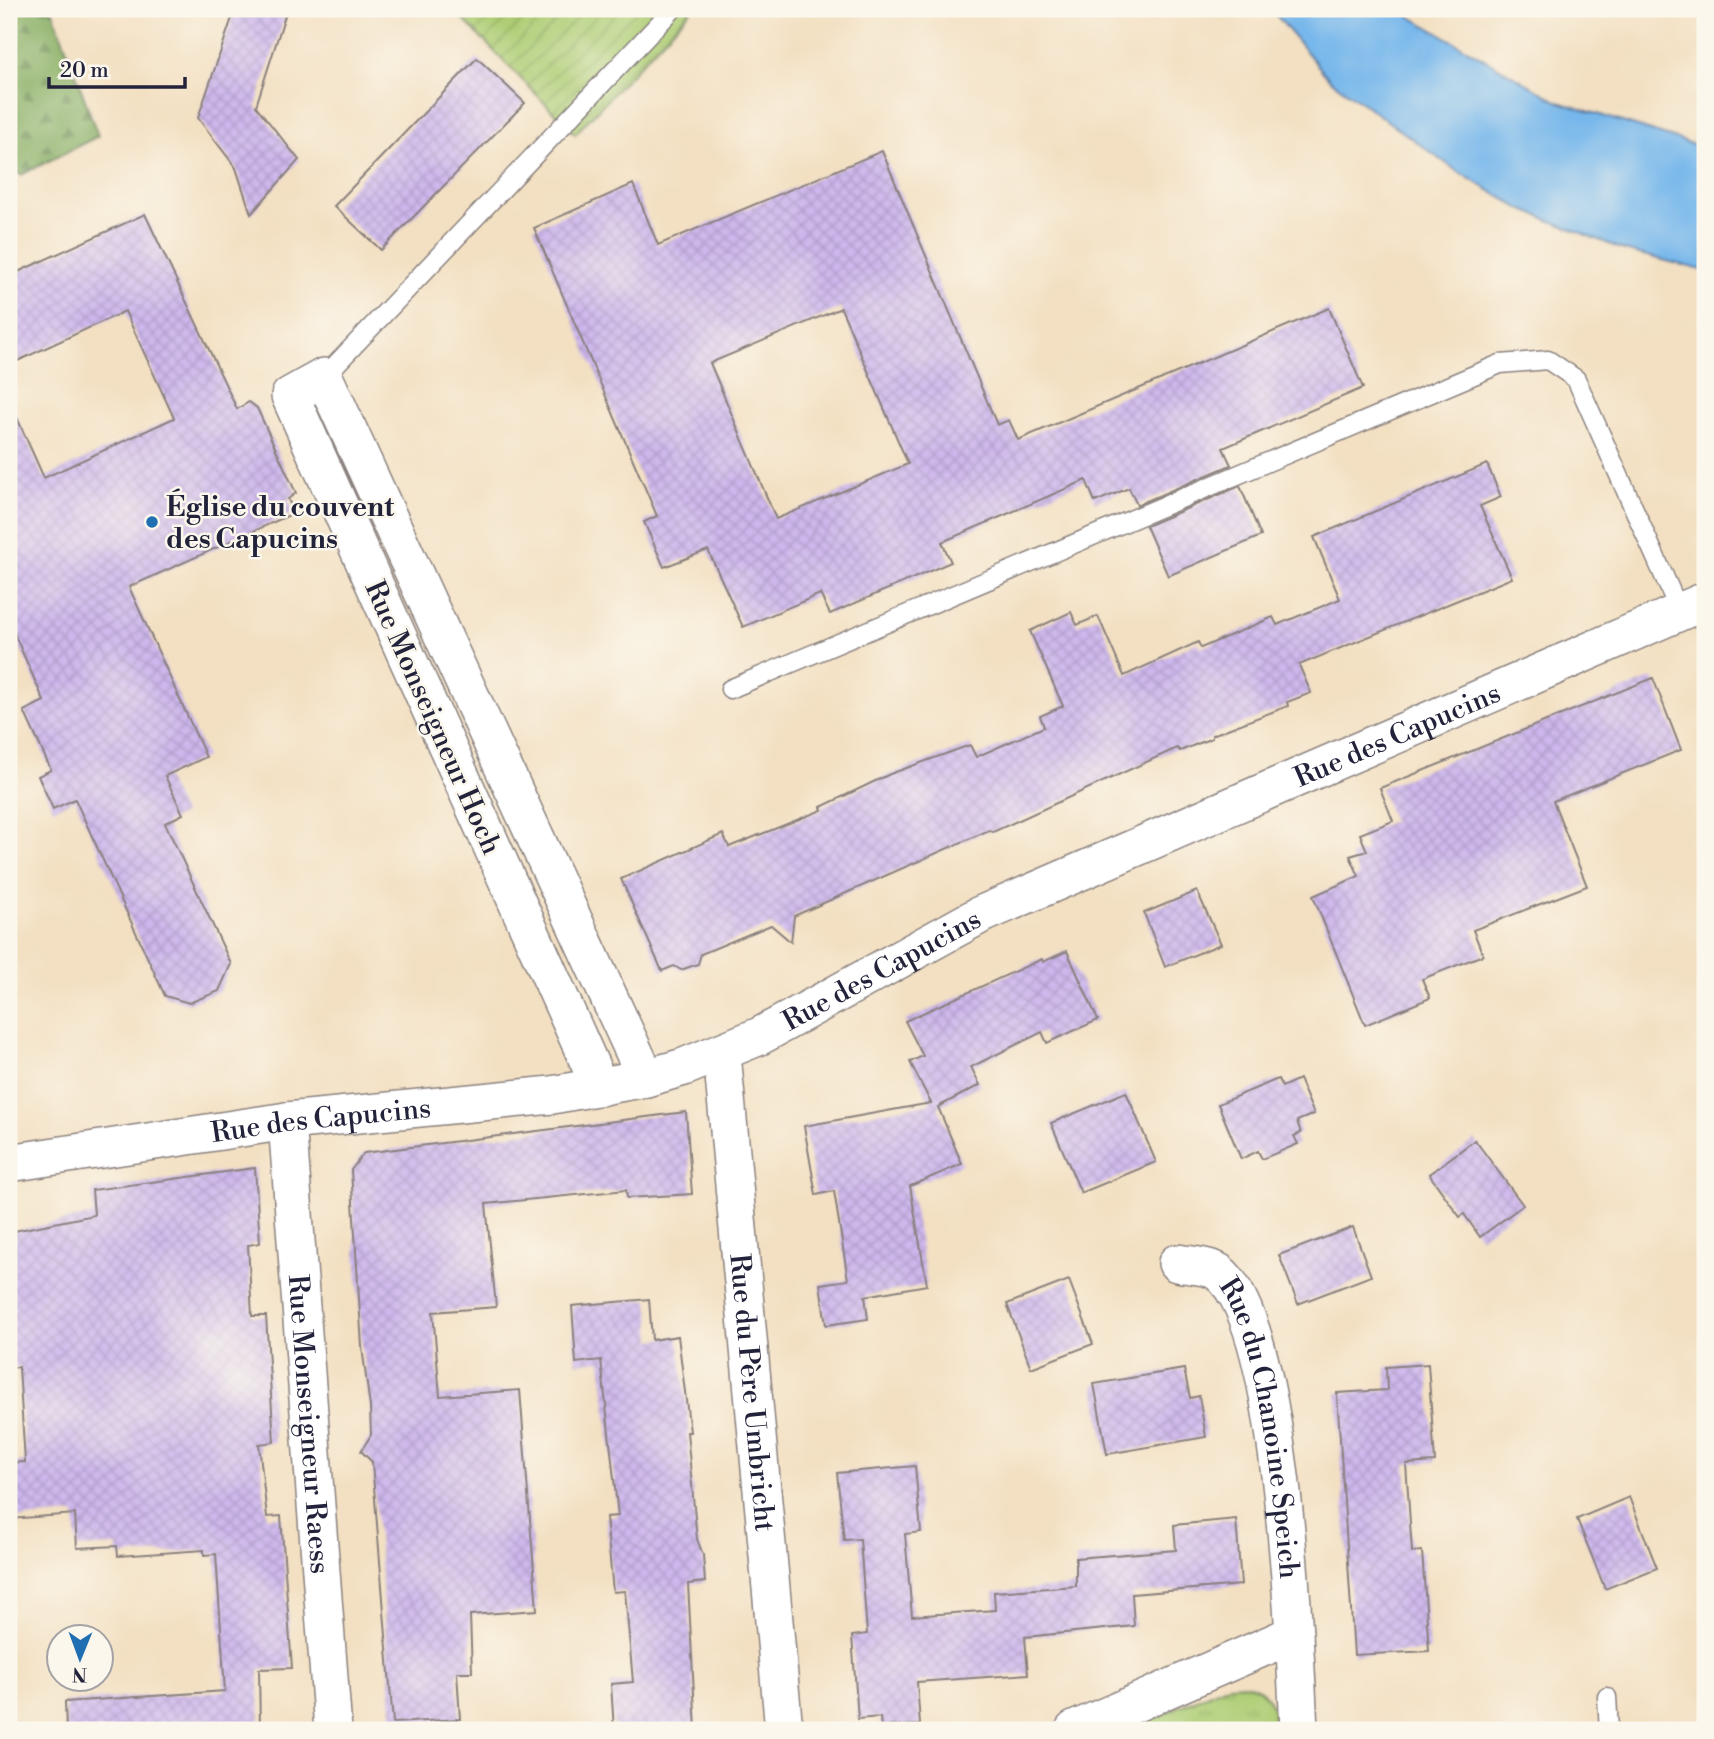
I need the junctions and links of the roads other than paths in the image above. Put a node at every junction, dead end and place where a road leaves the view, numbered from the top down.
1 (673, 9) edge
2 (324, 377) junction
3 (1693, 607) edge
4 (730, 689) dead end
5 (722, 1054) junction
6 (646, 1078) junction
7 (600, 1087) junction
8 (287, 1121) junction
9 (9, 1163) edge
10 (1177, 1262) dead end
11 (1294, 1634) junction
12 (1606, 1698) dead end
13 (333, 1730) edge
14 (784, 1730) edge
15 (1074, 1730) edge
16 (1299, 1730) edge
17 (1609, 1730) edge

1 - 2 lane
2 - 6 street, Rue Monseigneur Hoch
2 - 7 street, Rue Monseigneur Hoch
3 - 4 lane
3 - 5 street, Rue des Capucins
5 - 6 street, Rue des Capucins
5 - 14 street, Rue du Père Umbricht
6 - 7 street, Rue des Capucins
7 - 8 street, Rue des Capucins
8 - 9 street, Rue des Capucins
8 - 13 street, Rue Monseigneur Raess
10 - 11 street, Rue du Chanoine Speich
11 - 15 street
11 - 16 street, Rue du Chanoine Speich
12 - 17 lane

